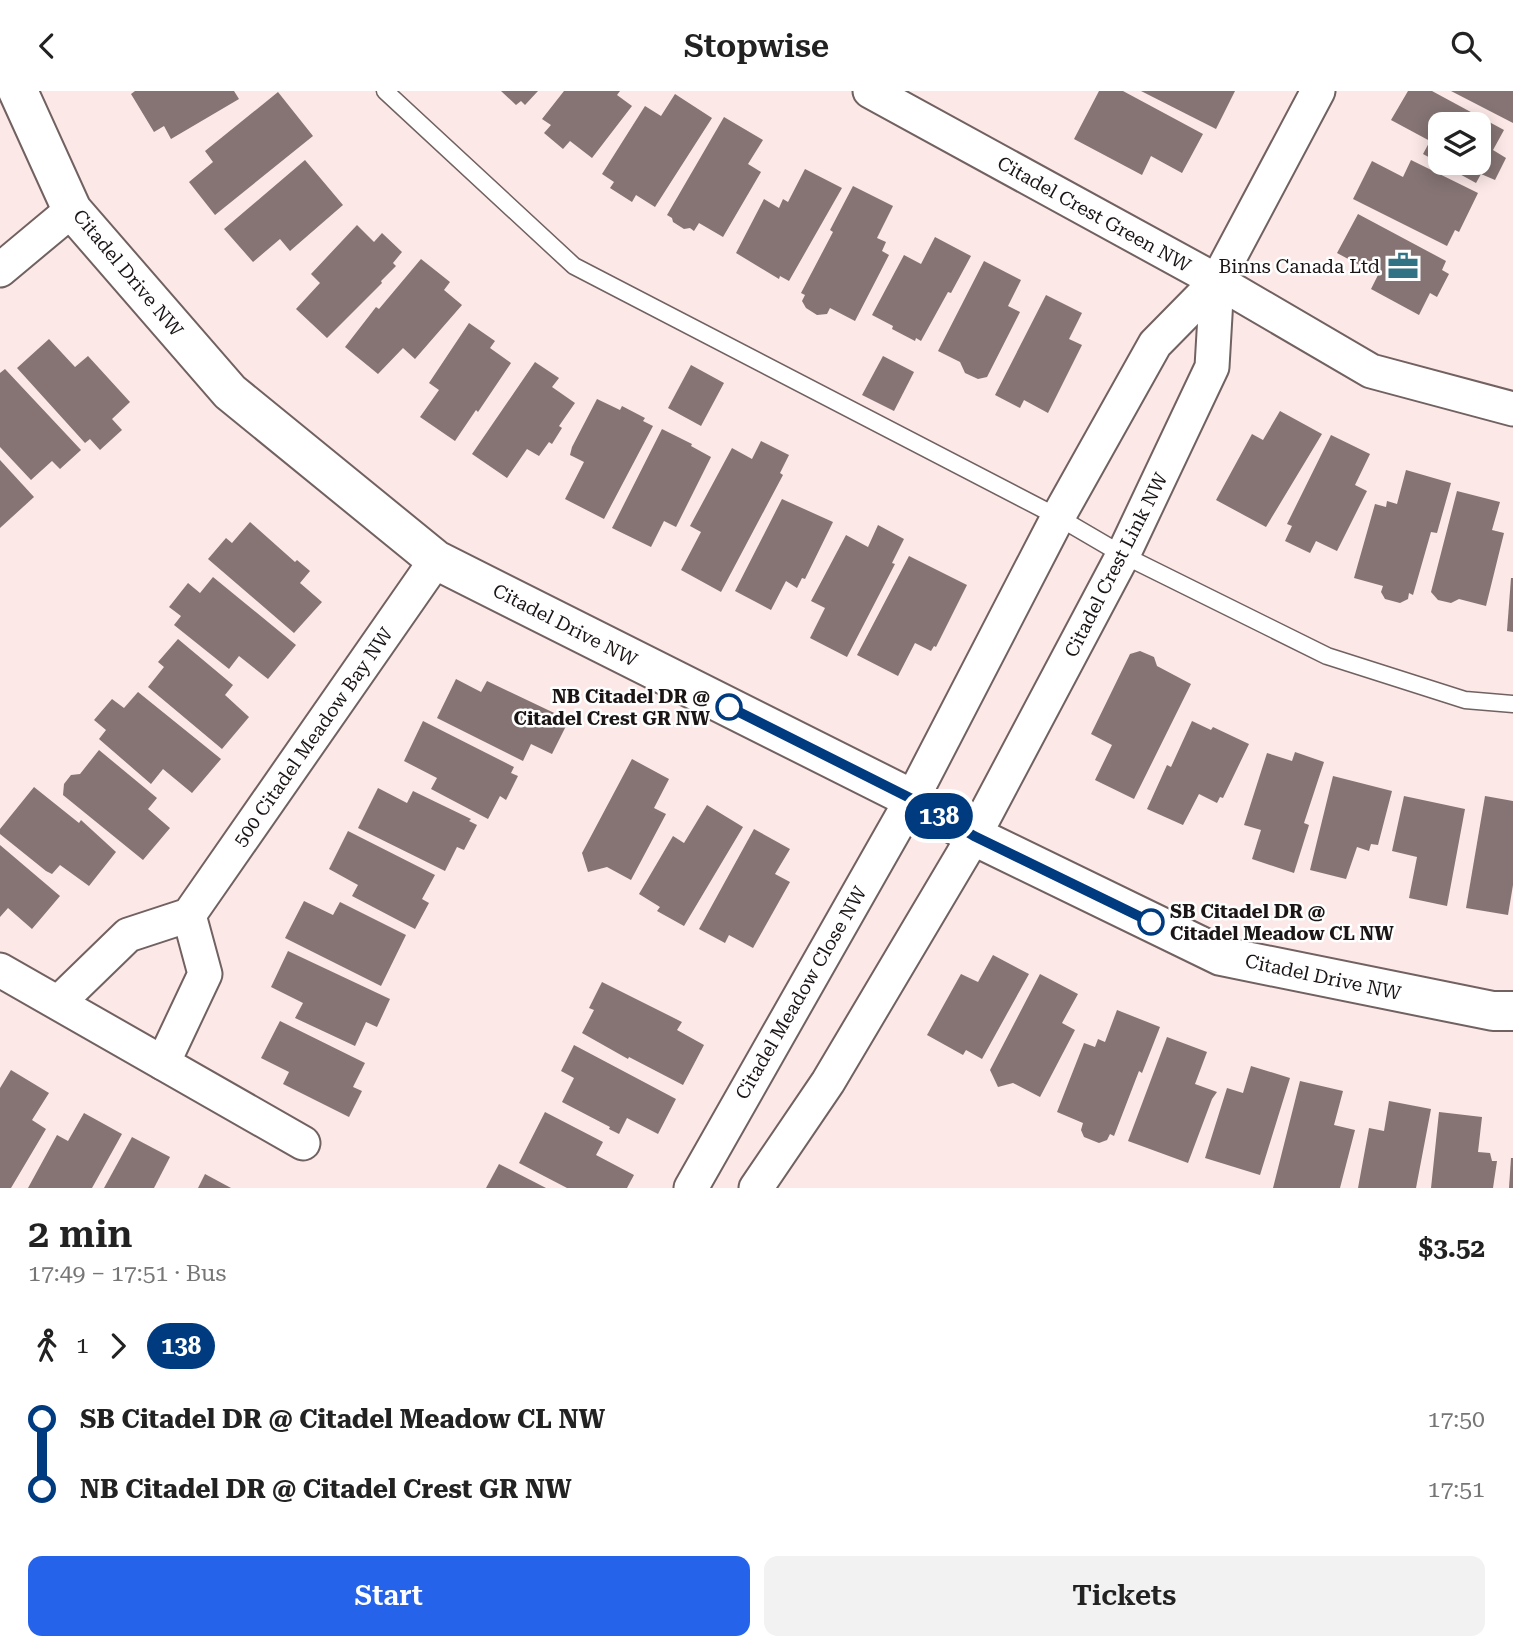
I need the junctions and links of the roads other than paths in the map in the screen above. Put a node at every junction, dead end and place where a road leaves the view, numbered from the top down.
1 (18, 91) edge
2 (385, 91) edge
3 (870, 91) edge
4 (1318, 91) edge
5 (72, 210) junction
6 (0, 270) edge
7 (1217, 281) junction
8 (1513, 409) edge
9 (1058, 517) junction
10 (1124, 555) junction
11 (436, 560) junction
12 (1513, 704) edge
13 (912, 799) junction
14 (974, 836) junction
15 (190, 915) junction
16 (0, 970) edge
17 (59, 1002) junction
18 (1513, 1011) edge
19 (163, 1063) junction
20 (303, 1143) dead end
21 (691, 1188) edge
22 (756, 1188) edge

1 - 5 street, Citadel Drive NW
2 - 9 lane
3 - 7 street, Citadel Crest Green NW
4 - 7 street, Citadel Crest Link NW
5 - 6 street
5 - 11 street, Citadel Drive NW
7 - 8 street, Citadel Crest Green NW
7 - 9 street, Citadel Crest Link NW
7 - 10 street, Citadel Crest Link NW
9 - 10 lane
9 - 13 street, Citadel Crest Link NW
10 - 12 lane
10 - 14 street, Citadel Crest Link NW
11 - 13 street, Citadel Drive NW
11 - 15 street, 500 Citadel Meadow Bay NW
13 - 14 street, Citadel Drive NW
13 - 21 street, Citadel Meadow Close NW
14 - 18 street, Citadel Drive NW
14 - 22 street
15 - 17 street
15 - 19 street
16 - 17 street
17 - 19 street
19 - 20 street

